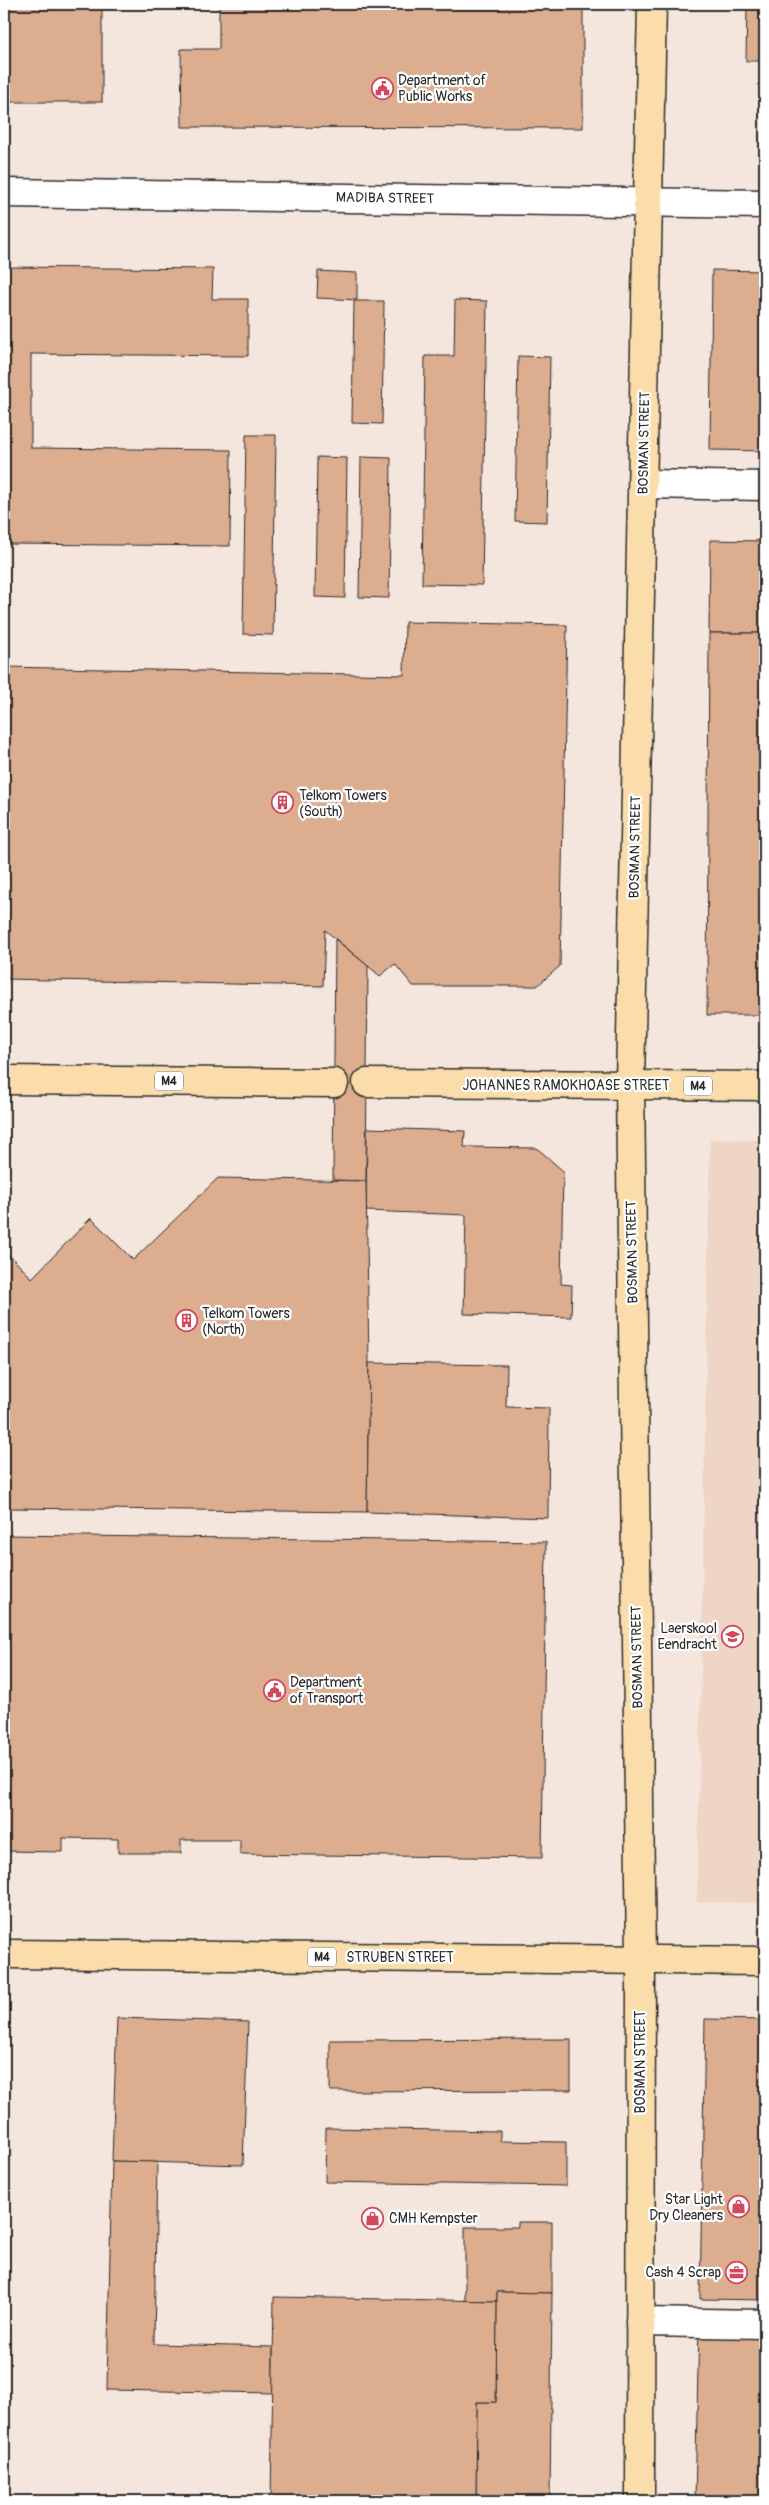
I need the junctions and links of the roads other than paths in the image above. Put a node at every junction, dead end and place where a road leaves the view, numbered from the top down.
1 (652, 4) edge
2 (4, 193) edge
3 (649, 202) junction
4 (765, 204) edge
5 (643, 484) junction
6 (765, 486) edge
7 (4, 1080) edge
8 (334, 1083) dead end
9 (367, 1083) dead end
10 (630, 1085) junction
11 (765, 1086) edge
12 (4, 1954) edge
13 (641, 1959) junction
14 (765, 1961) edge
15 (640, 2322) junction
16 (765, 2324) edge
17 (640, 2501) edge

1 - 3 main road, BOSMAN STREET
2 - 3 street, MADIBA STREET
3 - 4 street, MADIBA STREET
3 - 5 main road, BOSMAN STREET
5 - 6 street
5 - 10 main road, BOSMAN STREET
7 - 8 main road, M4
9 - 10 main road, JOHANNES RAMOKHOASE STREET / M4
10 - 11 main road, JOHANNES RAMOKHOASE STREET / M4
10 - 13 main road, BOSMAN STREET
12 - 13 main road, STRUBEN STREET / M4
13 - 14 main road, STRUBEN STREET / M4
13 - 15 main road, BOSMAN STREET
15 - 16 street
15 - 17 main road, BOSMAN STREET

